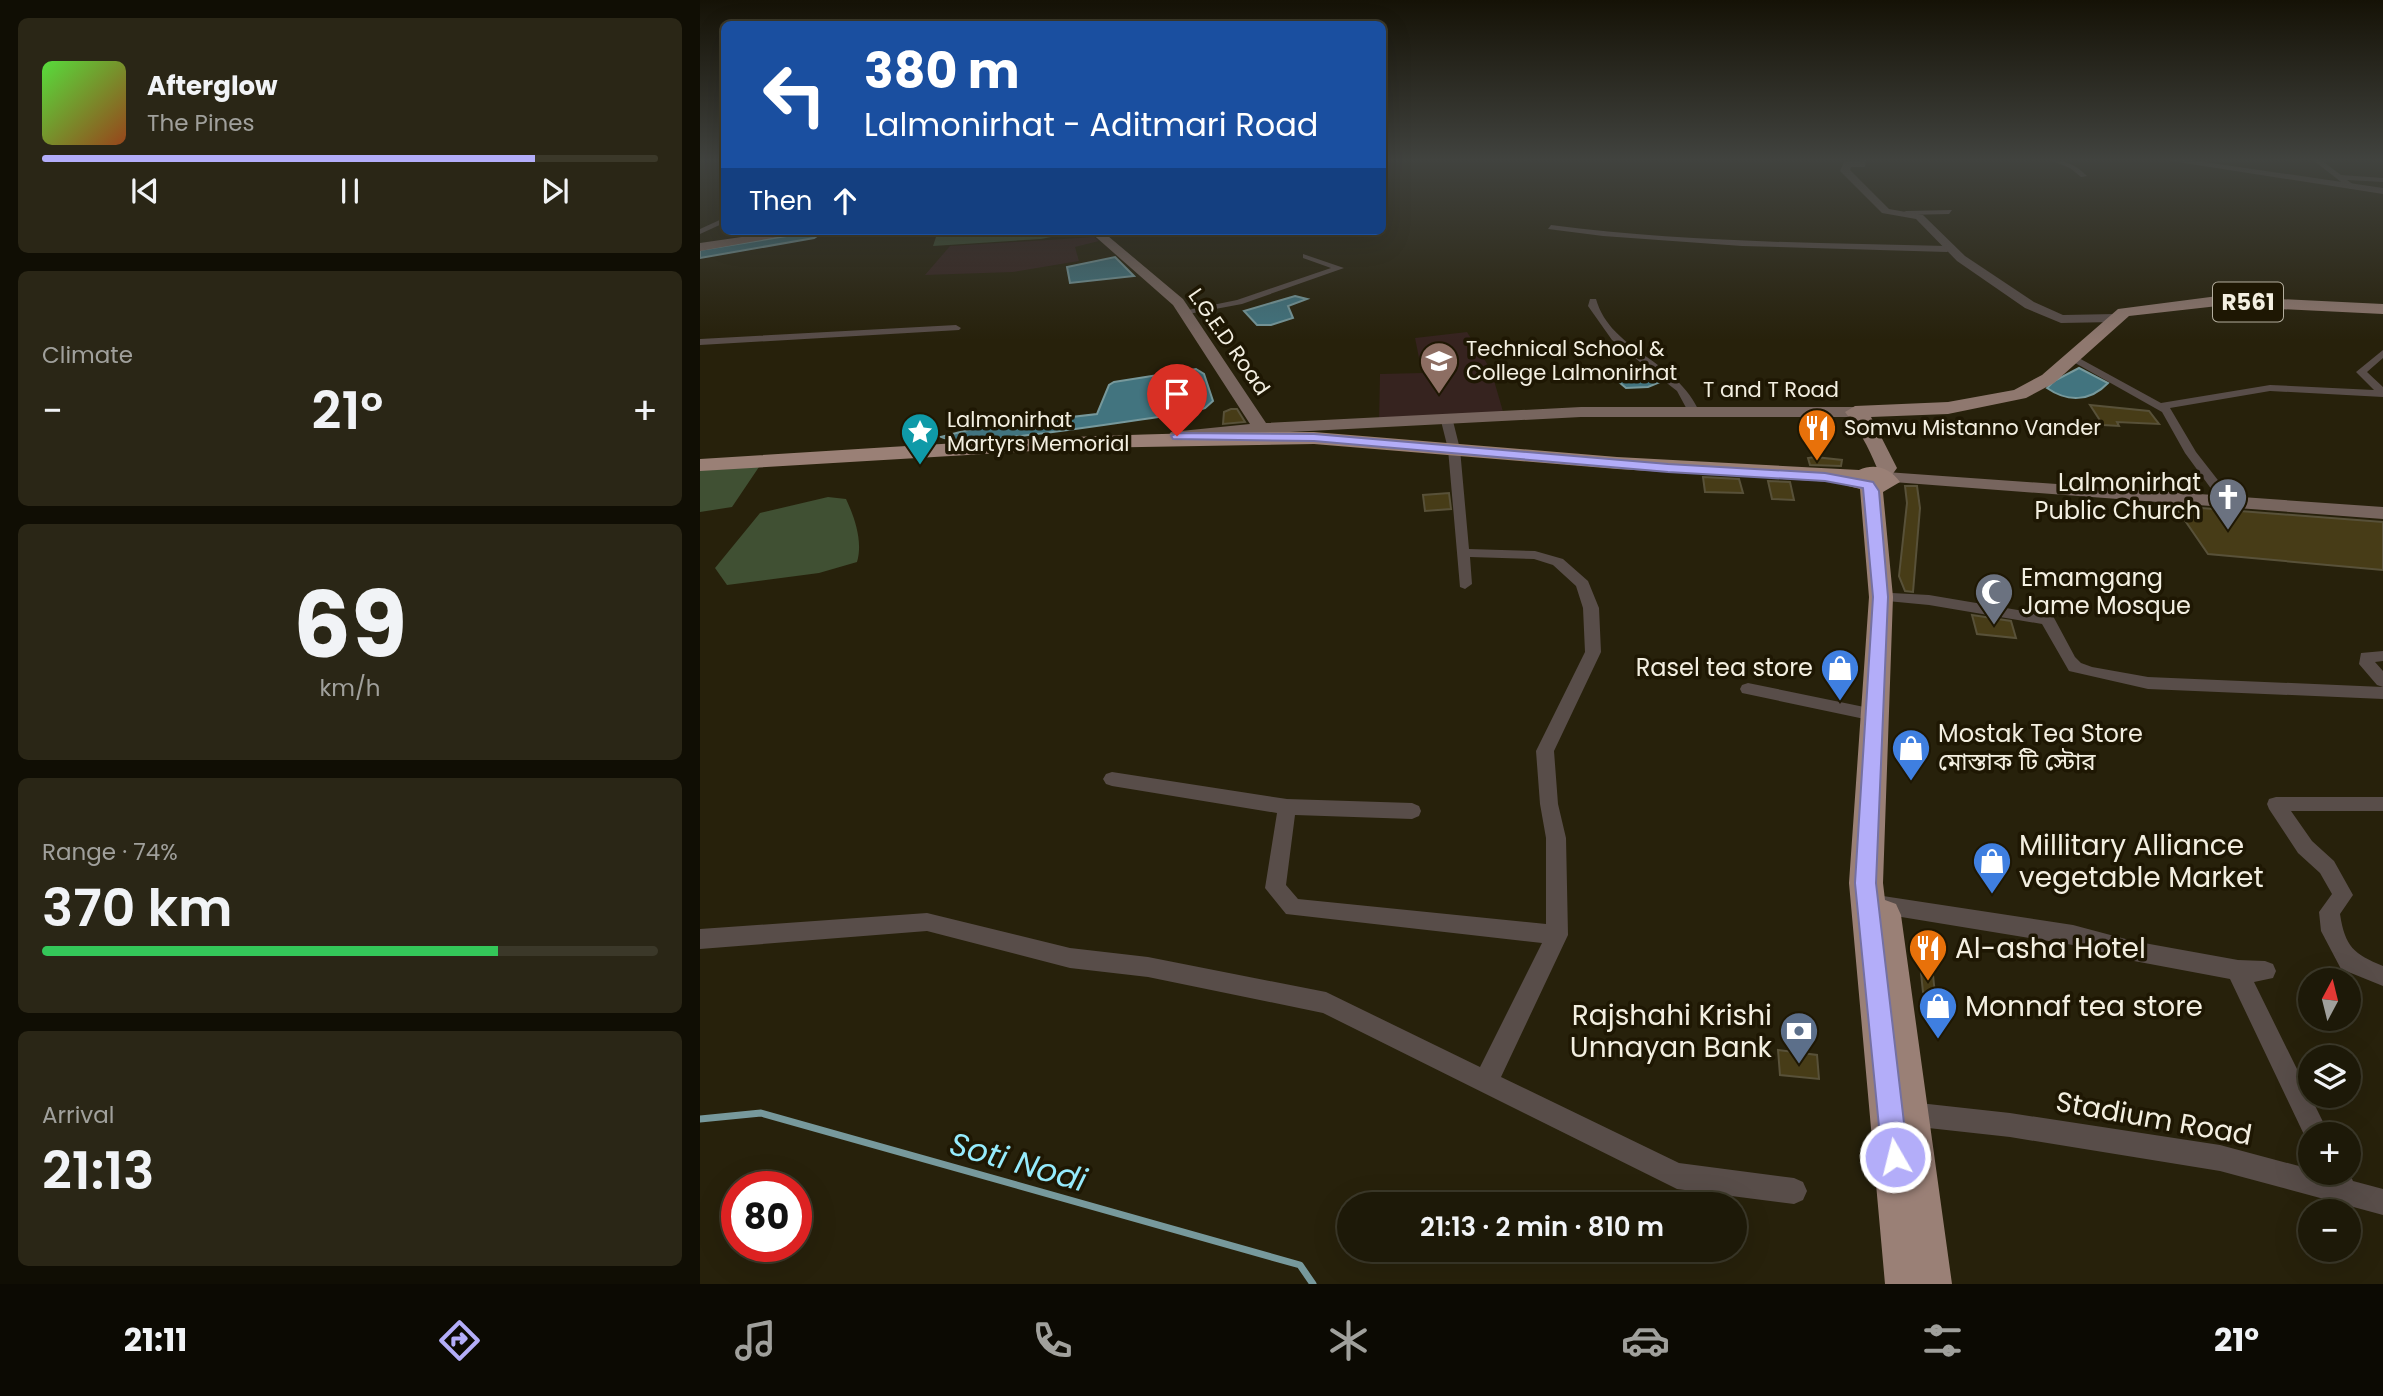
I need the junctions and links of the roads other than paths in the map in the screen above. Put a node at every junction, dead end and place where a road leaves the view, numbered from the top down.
1 (1921, 220) edge
2 (721, 222) edge
3 (1551, 227) dead end
4 (700, 232) edge
5 (779, 235) edge
6 (1099, 235) edge
7 (700, 247) edge
8 (1947, 248) junction
9 (1306, 256) dead end
10 (1593, 301) dead end
11 (2382, 310) edge
12 (1183, 312) junction
13 (2115, 318) junction
14 (956, 328) dead end
15 (700, 342) edge
16 (2383, 354) edge
17 (2073, 359) junction
18 (2383, 393) edge
19 (1995, 401) joint
20 (2162, 406) junction
21 (1856, 412) junction
22 (1694, 413) junction
23 (1504, 415) joint
24 (1446, 417) junction
25 (1262, 432) junction
26 (1454, 449) junction
27 (700, 465) edge
28 (1877, 480) junction
29 (2228, 502) junction
30 (2383, 513) edge
31 (1462, 553) junction
32 (1465, 584) dead end
33 (1892, 598) junction
34 (2383, 656) edge
35 (2383, 681) edge
36 (1748, 689) dead end
37 (2383, 693) edge
38 (1874, 715) junction
39 (1112, 779) dead end
40 (2383, 804) edge
41 (1287, 807) junction
42 (1412, 811) dead end
43 (1882, 905) junction
44 (1557, 935) junction
45 (700, 939) edge
46 (2237, 971) junction
47 (2265, 971) dead end
48 (2383, 976) edge
49 (1486, 1081) junction
50 (1910, 1114) junction
51 (2311, 1122) edge
52 (2298, 1174) edge
53 (2345, 1185) edge
54 (1794, 1191) dead end
55 (2383, 1202) edge
56 (1908, 1284) edge
57 (1929, 1284) edge

1 - 8 street
2 - 4 street
3 - 8 street
5 - 7 main road
6 - 12 main road, L.G.E.D Road
8 - 13 street
9 - 12 street
10 - 22 street
11 - 13 main road, R561
12 - 25 main road, L.G.E.D Road
13 - 17 main road, R561
14 - 15 street
16 - 18 street
17 - 19 main road, R561
17 - 20 street
18 - 20 street
19 - 21 main road, T and T Road / R561
20 - 29 street
21 - 22 main road, T and T Road
21 - 28 main road
22 - 23 main road, T and T Road
23 - 24 main road
24 - 25 main road
24 - 26 street
25 - 26 highway
25 - 27 highway
26 - 28 highway
26 - 31 street
28 - 29 main road
28 - 33 highway
28 - 38 highway
29 - 30 main road
31 - 32 street
31 - 44 street
33 - 37 street
33 - 43 highway
34 - 35 street
36 - 38 street
38 - 56 highway
39 - 41 street
40 - 48 street
41 - 42 street
41 - 44 street
43 - 46 street
43 - 50 highway
44 - 49 street
45 - 49 street
46 - 47 street
46 - 51 street
49 - 54 street
50 - 52 street, Stadium Road
50 - 57 highway
53 - 55 street, Stadium Road

